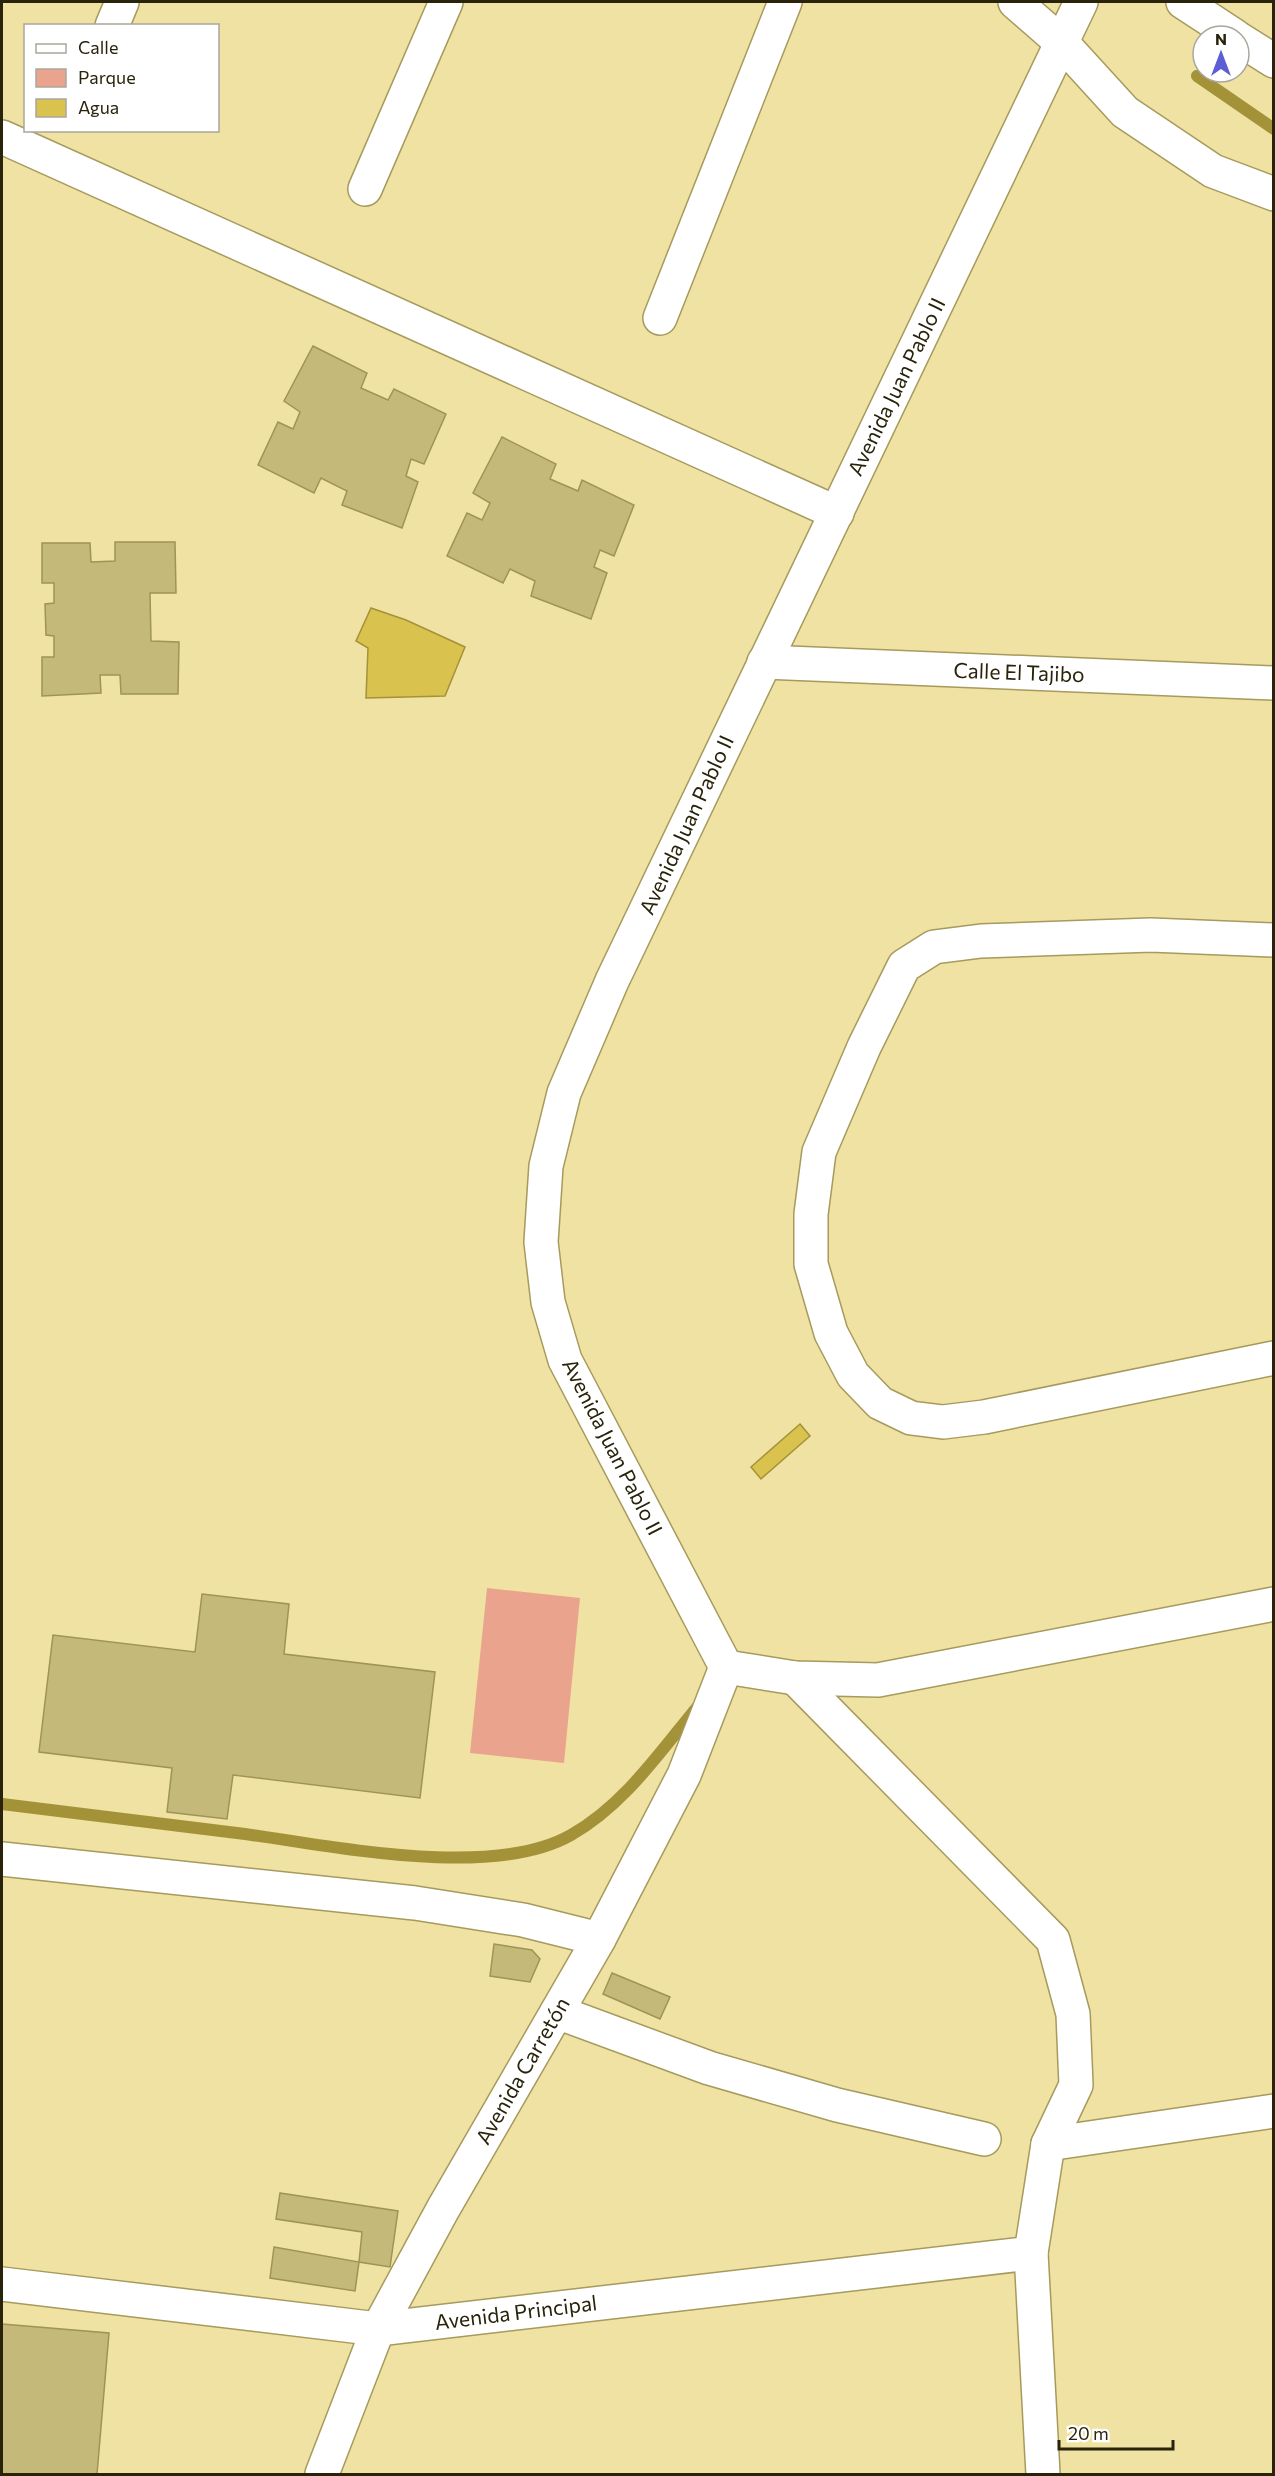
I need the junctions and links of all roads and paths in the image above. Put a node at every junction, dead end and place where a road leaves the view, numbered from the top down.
1 (122, 2) edge
2 (446, 2) edge
3 (785, 2) edge
4 (1015, 2) edge
5 (1082, 2) edge
6 (1183, 2) edge
7 (113, 24) edge
8 (1217, 24) edge
9 (1062, 43) junction
10 (1251, 47) edge
11 (1274, 61) edge
12 (2, 137) edge
13 (365, 189) dead end
14 (1274, 194) edge
15 (660, 318) dead end
16 (837, 513) junction
17 (764, 662) junction
18 (1274, 683) edge
19 (1274, 940) edge
20 (1274, 1358) edge
21 (1274, 1604) edge
22 (726, 1667) junction
23 (795, 1678) junction
24 (2, 1859) edge
25 (599, 1940) junction
26 (557, 2012) junction
27 (1274, 2110) edge
28 (984, 2139) dead end
29 (1048, 2144) junction
30 (1031, 2253) junction
31 (2, 2284) edge
32 (378, 2330) junction
33 (322, 2475) edge
34 (1043, 2475) edge

1 - 7 street
2 - 13 street
3 - 15 street
4 - 9 street
5 - 9 street, Avenida Juan Pablo II
6 - 8 street
9 - 14 street
9 - 16 street, Avenida Juan Pablo II
10 - 11 street
12 - 16 street
16 - 17 street, Avenida Juan Pablo II
17 - 18 street, Calle El Tajibo
17 - 22 street, Avenida Juan Pablo II
19 - 20 street
21 - 23 street
22 - 23 street
22 - 25 street, Avenida Carretón
23 - 29 street
24 - 25 street
25 - 26 street, Avenida Carretón
26 - 28 street
26 - 32 street, Avenida Carretón
27 - 29 street
29 - 30 street
30 - 32 street, Avenida Principal
30 - 34 street
31 - 32 street, Avenida Principal
32 - 33 street, Avenida Carretón

